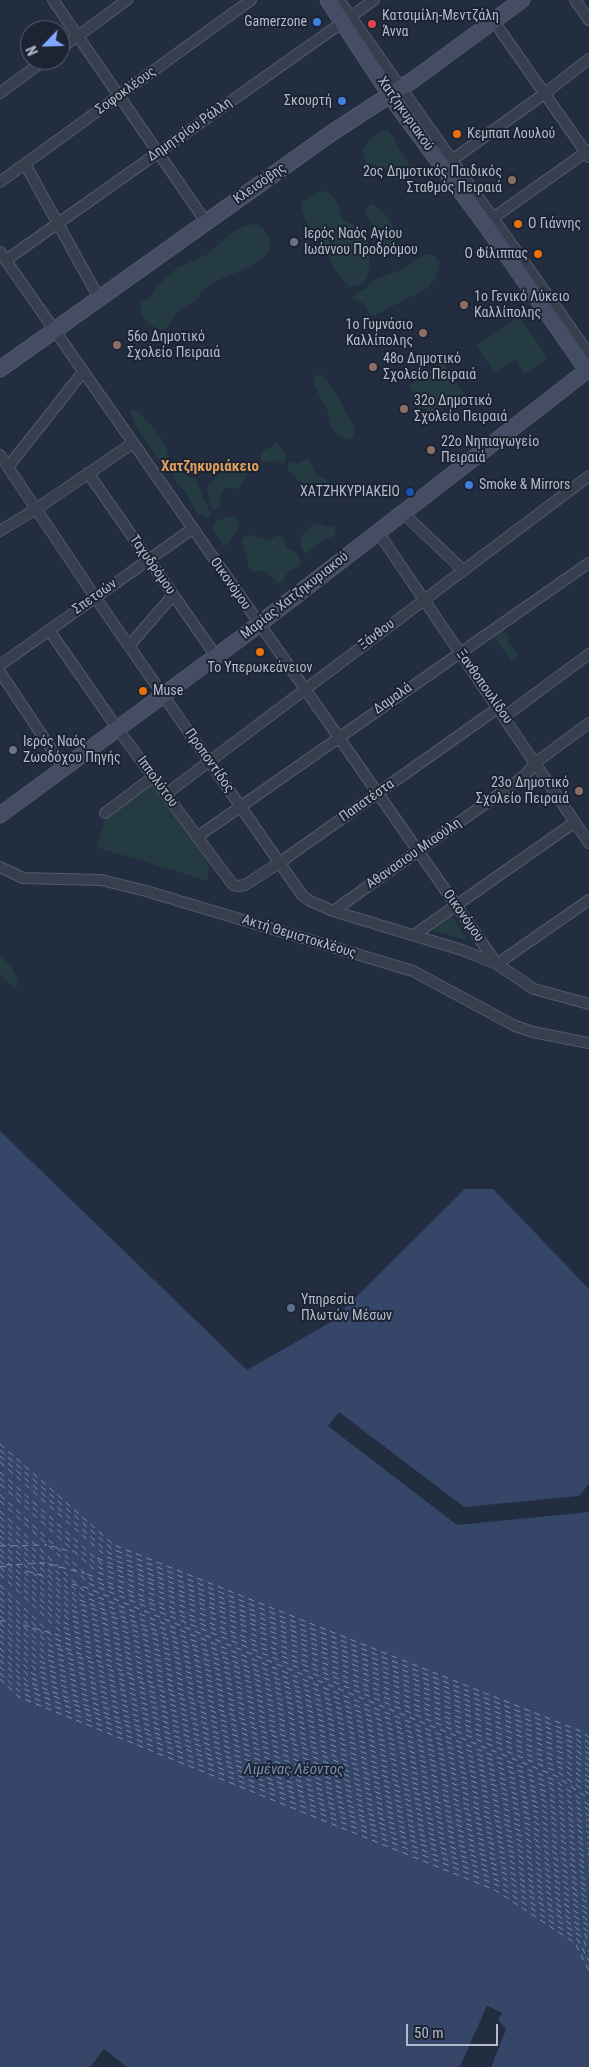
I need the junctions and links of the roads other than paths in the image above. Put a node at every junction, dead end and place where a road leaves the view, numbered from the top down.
1 (53, 0) edge
2 (127, 0) edge
3 (251, 0) edge
4 (328, 0) edge
5 (339, 0) edge
6 (374, 0) edge
7 (522, 0) edge
8 (575, 0) edge
9 (347, 19) junction
10 (493, 20) junction
11 (589, 20) edge
12 (78, 36) junction
13 (70, 42) edge
14 (589, 59) edge
15 (31, 70) edge
16 (396, 92) junction
17 (0, 93) edge
18 (544, 94) junction
19 (119, 97) junction
20 (157, 153) junction
21 (588, 153) edge
22 (452, 160) junction
23 (25, 164) junction
24 (0, 182) edge
25 (489, 221) junction
26 (206, 222) junction
27 (58, 223) junction
28 (3, 256) edge
29 (99, 298) junction
30 (54, 330) junction
31 (589, 354) edge
32 (0, 369) edge
33 (588, 371) edge
34 (83, 372) junction
35 (133, 444) junction
36 (0, 455) edge
37 (8, 467) junction
38 (88, 473) junction
39 (589, 476) edge
40 (36, 509) junction
41 (403, 512) junction
42 (192, 529) junction
43 (0, 531) edge
44 (378, 532) junction
45 (148, 560) junction
46 (589, 563) edge
47 (464, 570) junction
48 (173, 595) junction
49 (95, 597) junction
50 (423, 600) junction
51 (258, 625) junction
52 (48, 630) junction
53 (129, 646) junction
54 (460, 653) junction
55 (589, 654) edge
56 (216, 656) junction
57 (0, 666) edge
58 (0, 672) edge
59 (305, 690) junction
60 (162, 695) junction
61 (501, 712) junction
62 (589, 723) edge
63 (117, 728) junction
64 (338, 737) junction
65 (209, 762) junction
66 (535, 763) junction
67 (64, 768) junction
68 (153, 777) junction
69 (166, 794) junction
70 (378, 794) junction
71 (240, 806) junction
72 (105, 813) dead end
73 (0, 816) edge
74 (575, 822) junction
75 (198, 837) junction
76 (589, 843) edge
77 (418, 852) junction
78 (280, 863) junction
79 (0, 866) edge
80 (233, 885) joint
81 (589, 900) edge
82 (456, 906) junction
83 (333, 911) junction
84 (414, 935) junction
85 (497, 964) junction
86 (589, 1004) edge
87 (589, 1043) edge

1 - 12 street
2 - 12 street
3 - 19 street, Σοφοκλέους
4 - 9 street, Χατζηκυριακού
5 - 9 street, Χατζηκυριακού
6 - 9 street, Δημητρίου Ράλλη
7 - 10 street, Κλεισόβης
8 - 11 street
9 - 16 street, Χατζηκυριακού
9 - 20 street, Δημητρίου Ράλλη
10 - 16 street, Κλεισόβης
10 - 18 street
12 - 13 street
12 - 19 street
14 - 18 street
15 - 17 street
16 - 22 street, Χατζηκυριακού
16 - 25 street, Χατζηκυριακού
16 - 26 street, Κλεισόβης
18 - 21 street
18 - 22 street
19 - 20 street
19 - 23 street, Σοφοκλέους
20 - 26 street
20 - 27 street, Δημητρίου Ράλλη
21 - 25 street
22 - 25 street, Χατζηκυριακού
23 - 24 street, Σοφοκλέους
23 - 27 street
25 - 31 street, Χατζηκυριακού
25 - 33 street, Χατζηκυριακού
26 - 29 street, Κλεισόβης
27 - 28 street, Δημητρίου Ράλλη
27 - 29 street
28 - 30 street, Οικονόμου
29 - 30 street, Κλεισόβης
30 - 32 street, Κλεισόβης
30 - 34 street, Οικονόμου
33 - 41 street, Μαρίας Χατζηκυριακού
34 - 35 street, Οικονόμου
34 - 37 street
35 - 38 street
35 - 42 street, Οικονόμου
36 - 37 street, Προποντίδος
37 - 40 street, Προποντίδος
38 - 40 street
38 - 45 street, Ταχυδρόμου
39 - 47 street, Ξάνθου
40 - 43 street
40 - 49 street, Προποντίδος
41 - 44 street, Μαρίας Χατζηκυριακού
41 - 47 street
42 - 45 street, Σπετσών
42 - 51 street, Οικονόμου
44 - 50 street, Ξανθοπουλίδου
44 - 51 street, Μαρίας Χατζηκυριακού
45 - 48 street, Ταχυδρόμου
45 - 49 street, Σπετσών
46 - 54 street, Δαμαλά
47 - 50 street, Ξάνθου
48 - 53 street
48 - 56 street, Ταχυδρόμου
49 - 52 street, Σπετσών
49 - 53 street, Προποντίδος
50 - 54 street, Ξανθοπουλίδου
50 - 59 street, Ξάνθου
51 - 56 street, Μαρίας Χατζηκυριακού
51 - 59 street, Οικονόμου
52 - 57 street, Σπετσών
52 - 63 street, Ιππολύτου
53 - 60 street, Προποντίδος
54 - 61 street, Ξανθοπουλίδου
54 - 64 street, Δαμαλά
55 - 61 street, Παπατέστα
56 - 60 street, Μαρίας Χατζηκυριακού
58 - 67 street
59 - 64 street, Οικονόμου
59 - 65 street, Ξάνθου
60 - 63 street, Μαρίας Χατζηκυριακού
60 - 65 street, Προποντίδος
61 - 66 street, Ξανθοπουλίδου
61 - 70 street, Παπατέστα
62 - 66 street, Αθανασιου Μιαούλη
63 - 67 street, Μαρίας Χατζηκυριακού
63 - 68 street, Ιππολύτου
64 - 70 street, Οικονόμου
64 - 71 street, Δαμαλά
65 - 69 street, Ξάνθου
65 - 71 street, Προποντίδος
66 - 74 street, Ξανθοπουλίδου
66 - 77 street, Αθανασιου Μιαούλη
67 - 73 street, Μαρίας Χατζηκυριακού
68 - 69 street, Ιππολύτου
68 - 72 street
69 - 75 street, Ιππολύτου
70 - 77 street, Οικονόμου
70 - 78 street, Παπατέστα
71 - 75 street, Δαμαλά
71 - 78 street, Προποντίδος
74 - 76 street, Ξανθοπουλίδου
74 - 82 street
75 - 80 street, Ιππολύτου
77 - 82 street, Οικονόμου
77 - 83 street, Αθανασιου Μιαούλη
78 - 80 street, Παπατέστα
78 - 83 street, Προποντίδος
79 - 87 street, Ακτή Θεμιστοκλέους
81 - 85 street
82 - 84 street
82 - 85 street, Οικονόμου
83 - 84 street, Προποντίδος
84 - 85 street, Προποντίδος
85 - 86 street

